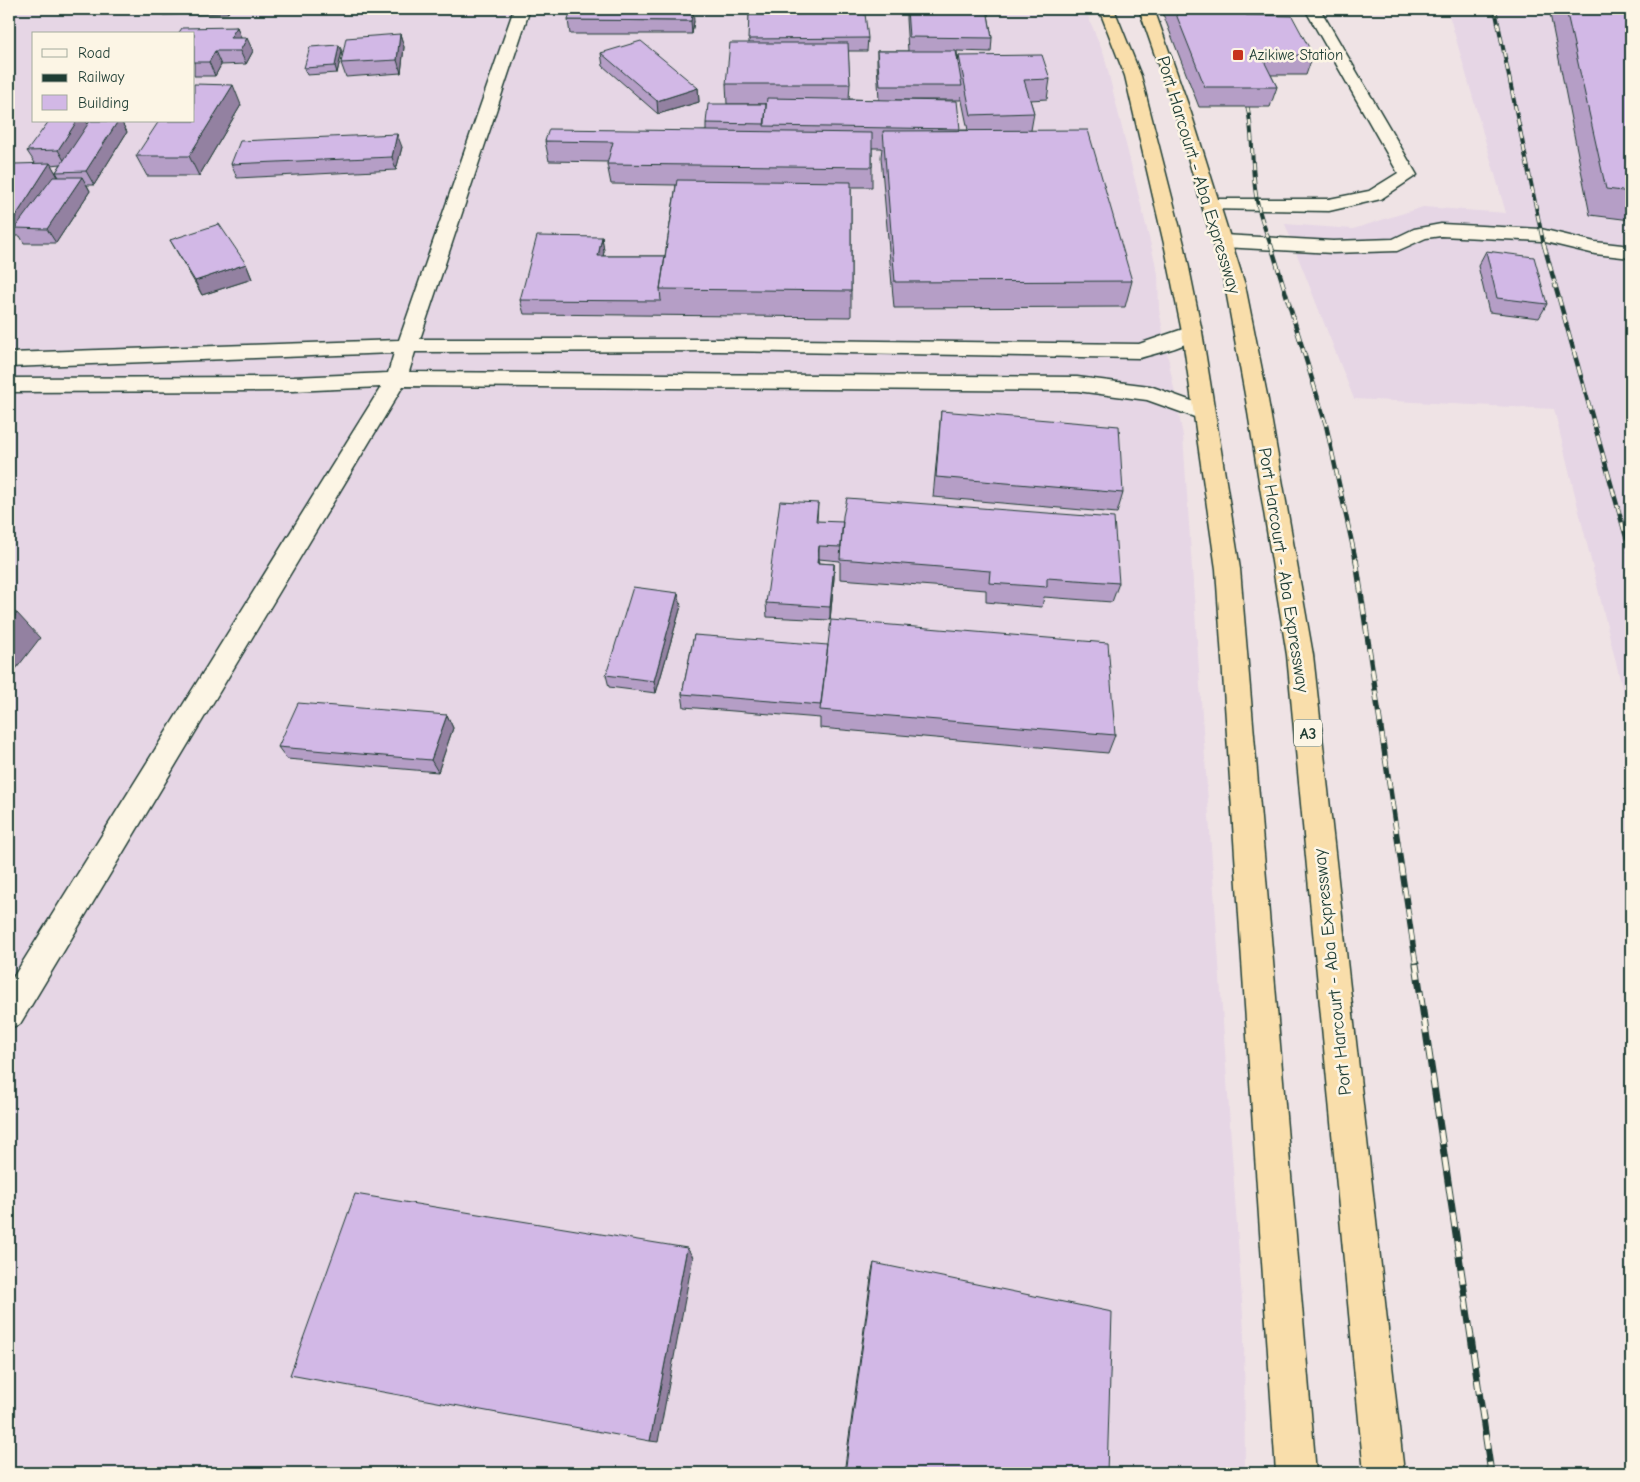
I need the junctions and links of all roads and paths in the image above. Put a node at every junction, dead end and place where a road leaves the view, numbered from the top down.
1 (522, 9) edge
2 (1106, 9) edge
3 (1146, 9) edge
4 (1312, 9) edge
5 (1212, 205) junction
6 (1222, 241) junction
7 (1631, 252) edge
8 (1192, 332) junction
9 (408, 346) junction
10 (9, 360) edge
11 (396, 379) junction
12 (9, 385) edge
13 (1203, 413) junction
14 (9, 1013) edge
15 (1296, 1473) edge
16 (1384, 1473) edge

1 - 9 street
2 - 8 highway, Port Harcourt - Aba Expressway
3 - 5 highway, Port Harcourt - Aba Expressway / A3
4 - 5 street
5 - 6 highway, Port Harcourt - Aba Expressway / A3
6 - 7 street
6 - 16 highway, Port Harcourt - Aba Expressway / A3
8 - 9 street
8 - 13 highway, Port Harcourt - Aba Expressway
9 - 10 street
9 - 11 street
11 - 12 street
11 - 13 street
11 - 14 street
13 - 15 highway, Port Harcourt - Aba Expressway

